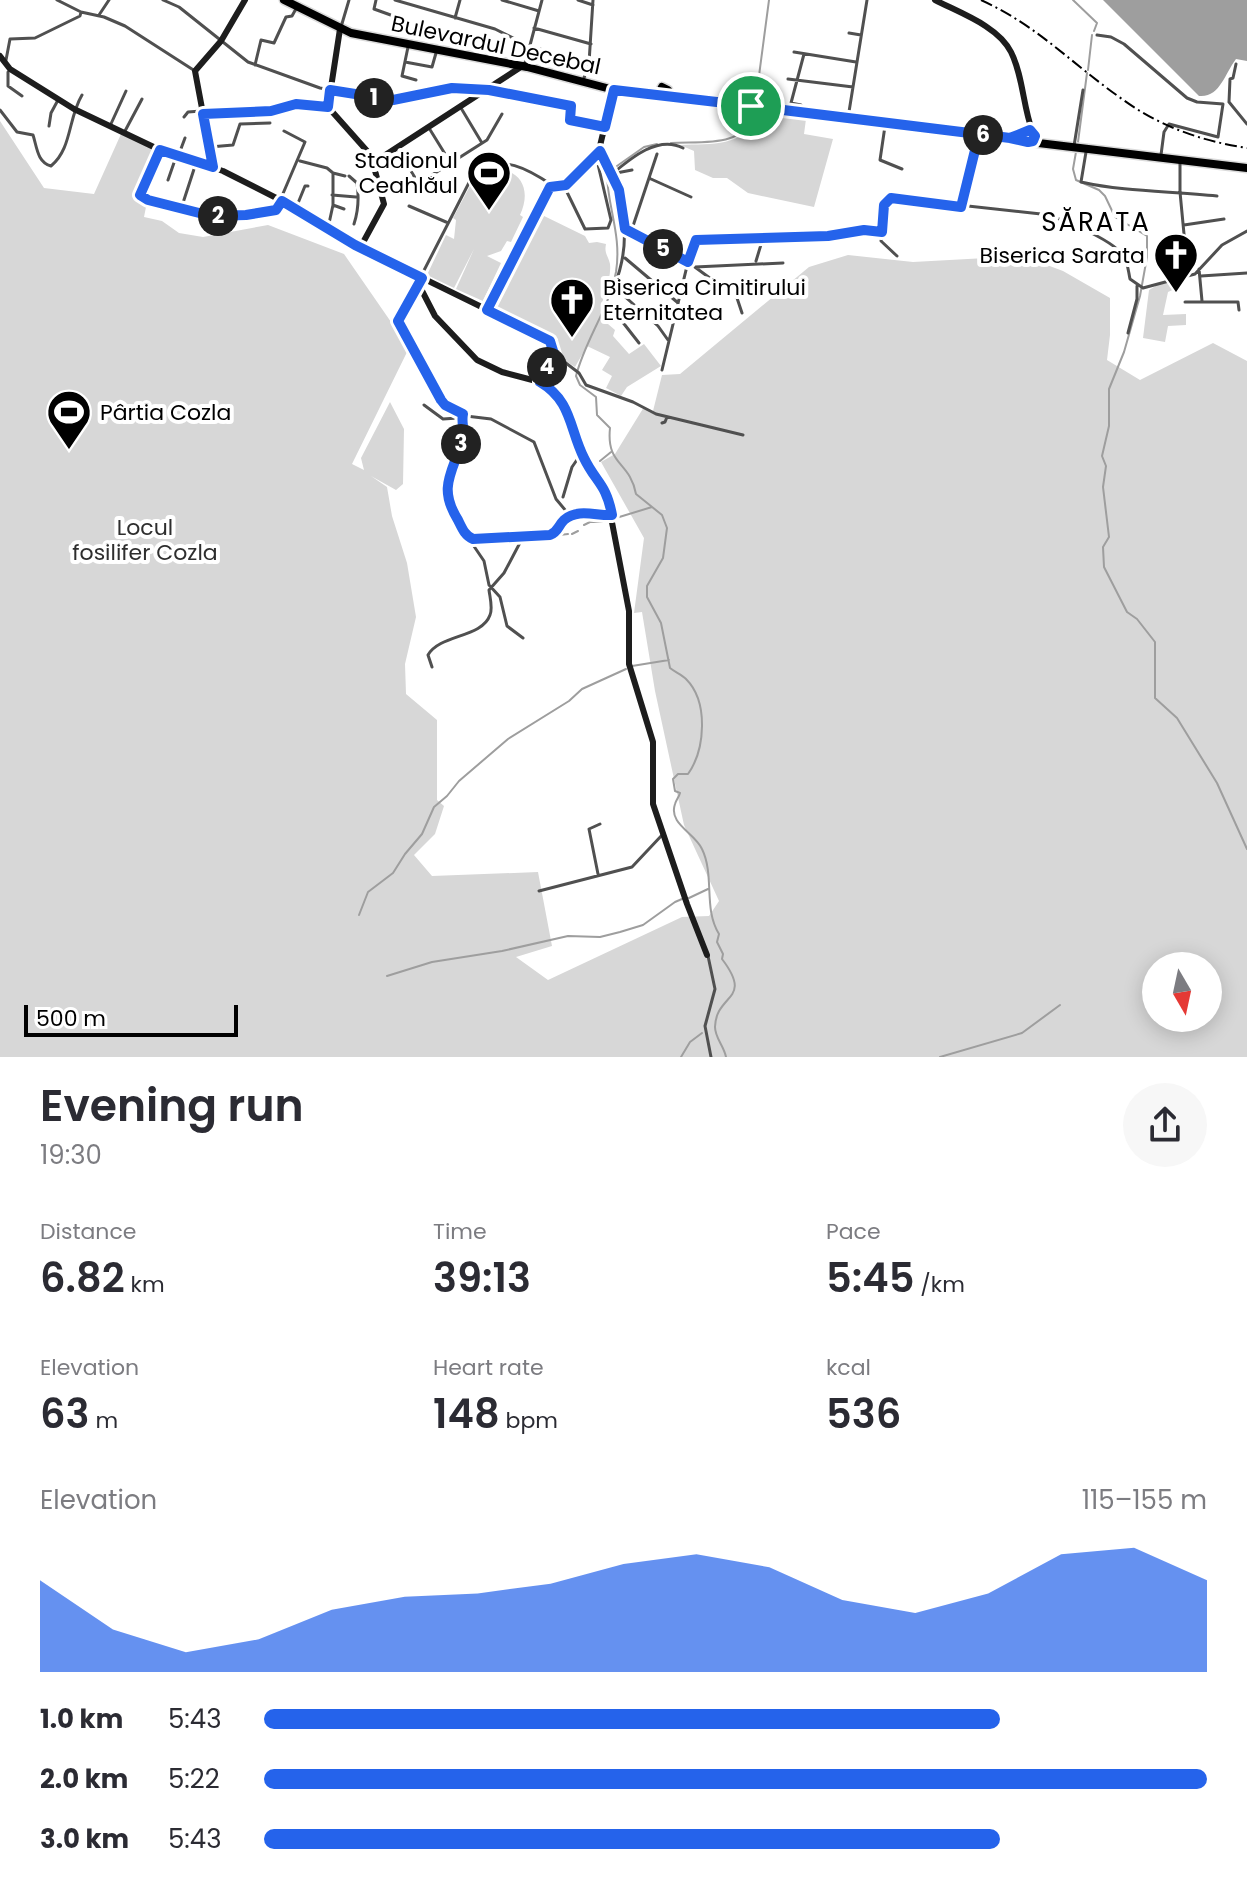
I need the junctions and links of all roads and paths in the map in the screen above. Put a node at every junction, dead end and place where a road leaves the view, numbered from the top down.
1 (57, 0) edge
2 (109, 0) edge
3 (165, 0) edge
4 (245, 0) edge
5 (284, 0) edge
6 (349, 0) edge
7 (376, 0) edge
8 (395, 0) edge
9 (460, 0) edge
10 (502, 0) edge
11 (542, 0) edge
12 (578, 0) edge
13 (867, 0) edge
14 (935, 0) edge
15 (404, 1) edge
16 (593, 2) edge
17 (294, 4) edge
18 (539, 11) junction
19 (81, 12) junction
20 (99, 15) junction
21 (455, 18) junction
22 (341, 28) junction
23 (534, 28) junction
24 (397, 31) dead end
25 (849, 33) dead end
26 (861, 35) junction
27 (1097, 35) dead end
28 (221, 41) junction
29 (409, 44) junction
30 (591, 44) junction
31 (529, 46) junction
32 (437, 49) junction
33 (794, 52) dead end
34 (804, 54) junction
35 (0, 56) edge
36 (405, 62) junction
37 (856, 62) junction
38 (589, 63) junction
39 (1236, 64) dead end
40 (255, 65) junction
41 (524, 65) junction
42 (9, 70) junction
43 (195, 71) junction
44 (1, 74) edge
45 (584, 78) junction
46 (788, 79) dead end
47 (798, 79) junction
48 (416, 80) dead end
49 (853, 87) junction
50 (614, 88) junction
51 (330, 90) junction
52 (489, 90) junction
53 (1083, 90) dead end
54 (126, 91) dead end
55 (82, 95) dead end
56 (22, 96) dead end
57 (142, 99) dead end
58 (58, 100) junction
59 (1229, 102) junction
60 (1223, 104) junction
61 (801, 105) dead end
62 (328, 107) junction
63 (461, 108) junction
64 (74, 109) junction
65 (0, 110) edge
66 (203, 112) junction
67 (502, 114) dead end
68 (184, 117) dead end
69 (848, 118) junction
70 (885, 122) junction
71 (270, 123) dead end
72 (1247, 124) edge
73 (49, 126) dead end
74 (110, 126) junction
75 (605, 127) junction
76 (429, 128) junction
77 (284, 131) dead end
78 (124, 132) junction
79 (979, 134) junction
80 (1029, 136) junction
81 (185, 138) dead end
82 (482, 143) junction
83 (1074, 146) junction
84 (210, 147) junction
85 (397, 148) junction
86 (683, 148) dead end
87 (1087, 148) junction
88 (160, 150) junction
89 (598, 154) junction
90 (657, 154) dead end
91 (178, 155) junction
92 (1161, 157) junction
93 (298, 160) junction
94 (1180, 160) junction
95 (196, 161) junction
96 (376, 161) junction
97 (451, 163) junction
98 (213, 167) junction
99 (1247, 168) edge
100 (902, 169) dead end
101 (632, 170) dead end
102 (610, 172) junction
103 (333, 173) junction
104 (649, 179) junction
105 (168, 180) dead end
106 (552, 185) junction
107 (308, 186) dead end
108 (564, 186) junction
109 (1180, 192) junction
110 (332, 195) junction
111 (1217, 196) dead end
112 (356, 197) junction
113 (691, 197) dead end
114 (282, 201) junction
115 (333, 205) junction
116 (409, 206) dead end
117 (961, 207) junction
118 (296, 208) junction
119 (181, 209) junction
120 (344, 209) dead end
121 (1224, 219) dead end
122 (448, 223) junction
123 (354, 224) dead end
124 (1184, 225) junction
125 (328, 228) junction
126 (625, 229) junction
127 (1247, 231) edge
128 (631, 232) junction
129 (882, 232) junction
130 (763, 238) junction
131 (360, 248) junction
132 (897, 256) dead end
133 (624, 258) junction
134 (688, 262) junction
135 (755, 263) junction
136 (783, 263) dead end
137 (694, 267) junction
138 (1199, 269) junction
139 (1247, 273) edge
140 (1188, 276) junction
141 (1201, 276) junction
142 (420, 281) junction
143 (1140, 287) junction
144 (677, 302) junction
145 (1185, 302) dead end
146 (1202, 302) junction
147 (633, 303) junction
148 (487, 310) junction
149 (1239, 310) dead end
150 (742, 313) dead end
151 (1128, 333) dead end
152 (668, 340) junction
153 (639, 343) dead end
154 (554, 354) junction
155 (662, 370) dead end
156 (540, 382) junction
157 (424, 405) dead end
158 (463, 414) junction
159 (667, 417) junction
160 (662, 423) dead end
161 (743, 435) dead end
162 (582, 453) junction
163 (563, 497) dead end
164 (612, 515) junction
165 (571, 517) junction
166 (468, 537) junction
167 (523, 537) junction
168 (492, 587) junction
169 (523, 638) dead end
170 (432, 667) dead end
171 (600, 824) dead end
172 (663, 834) junction
173 (598, 874) junction
174 (539, 891) dead end
175 (707, 955) joint
176 (711, 1057) edge

1 - 19 street
2 - 20 street
3 - 28 street
4 - 28 street
5 - 17 main road, Bulevardul Decebal
6 - 22 street
7 - 24 street
8 - 15 street
9 - 21 street
10 - 18 street
11 - 18 street
12 - 16 street
13 - 26 street
14 - 80 street
15 - 21 street
16 - 30 street
17 - 22 main road, Bulevardul Decebal
17 - 40 street
18 - 23 street
19 - 20 street
19 - 42 street
20 - 43 street
21 - 31 street
22 - 29 main road, Bulevardul Decebal
22 - 41 main road, Bulevardul Decebal
22 - 51 street
23 - 30 street
23 - 31 street
25 - 26 street
26 - 37 street
27 - 60 street
28 - 40 street
28 - 43 street
29 - 32 main road, Bulevardul Decebal
29 - 36 street
30 - 38 street
31 - 38 street
31 - 41 street
32 - 36 street
32 - 41 main road, Bulevardul Decebal
33 - 34 street
34 - 37 street
34 - 47 street
35 - 42 street
36 - 48 street
37 - 49 street
38 - 45 street
39 - 59 street
40 - 51 street
41 - 45 main road, Bulevardul Decebal
41 - 50 main road, Bulevardul Decebal
41 - 52 street
42 - 44 street
42 - 56 street
42 - 58 street
43 - 66 street
45 - 50 main road, Bulevardul Decebal
46 - 47 street
47 - 49 street
47 - 61 street
49 - 69 street
50 - 69 main road, Bulevardul Decebal
50 - 75 street
51 - 52 street
51 - 62 street
52 - 63 street
52 - 75 street
53 - 83 street
54 - 74 street
55 - 64 street
57 - 78 street
58 - 64 street
58 - 73 street
59 - 60 street
59 - 72 street
60 - 92 street
62 - 66 street
62 - 96 street
63 - 76 street
63 - 82 street
64 - 65 street
64 - 74 street
66 - 68 street
66 - 84 street
67 - 82 street
69 - 70 main road, Bulevardul Decebal
70 - 79 main road, Bulevardul Decebal
70 - 100 street
71 - 84 street
74 - 78 street
75 - 89 street
76 - 85 street
76 - 97 street
77 - 93 street
78 - 88 street
79 - 80 main road, Bulevardul Decebal
79 - 117 street
80 - 83 main road, Bulevardul Decebal
81 - 91 street
82 - 97 street
83 - 87 main road
84 - 98 street
85 - 96 street
85 - 97 street
86 - 102 street
87 - 92 main road
87 - 109 street
88 - 91 street
88 - 119 street
89 - 102 street
89 - 108 street
89 - 108 street
90 - 104 street
91 - 95 street
91 - 105 street
92 - 94 main road
93 - 103 street
93 - 114 street
94 - 99 main road
94 - 109 street
95 - 98 street
95 - 119 street
96 - 131 street
98 - 114 street
101 - 102 street
102 - 126 street
103 - 110 street
103 - 112 street
104 - 113 street
104 - 128 street
106 - 108 street
106 - 122 street
106 - 148 street
107 - 118 street
109 - 111 street
109 - 124 street
110 - 112 street
110 - 115 street
112 - 123 street
114 - 118 street
114 - 119 street
115 - 120 street
115 - 125 street
116 - 122 street
117 - 129 street
117 - 143 street
118 - 125 street
121 - 124 street
122 - 142 street
124 - 140 street
125 - 131 street
126 - 128 street
126 - 133 street
127 - 138 street
128 - 134 street
129 - 130 street
129 - 132 street
130 - 134 street
130 - 135 street
131 - 142 street
133 - 144 street
133 - 147 street
134 - 137 street
134 - 144 street
135 - 136 street
135 - 137 street
137 - 150 street
138 - 140 street
138 - 141 street
139 - 141 street
140 - 143 street
141 - 146 street
142 - 148 street
142 - 156 street
142 - 158 street
143 - 151 street
144 - 152 street
145 - 146 street
146 - 149 street
147 - 152 street
147 - 153 street
148 - 154 street
152 - 155 street
154 - 156 street
154 - 159 street
156 - 162 street
157 - 158 street
158 - 165 street
158 - 166 street
159 - 160 street
159 - 161 street
162 - 163 street
162 - 164 street
164 - 165 street
164 - 172 street
165 - 167 street
166 - 167 street
166 - 168 street
167 - 168 street
168 - 169 street
168 - 170 street
171 - 173 street
172 - 173 street
172 - 175 street
173 - 174 street
175 - 176 street

